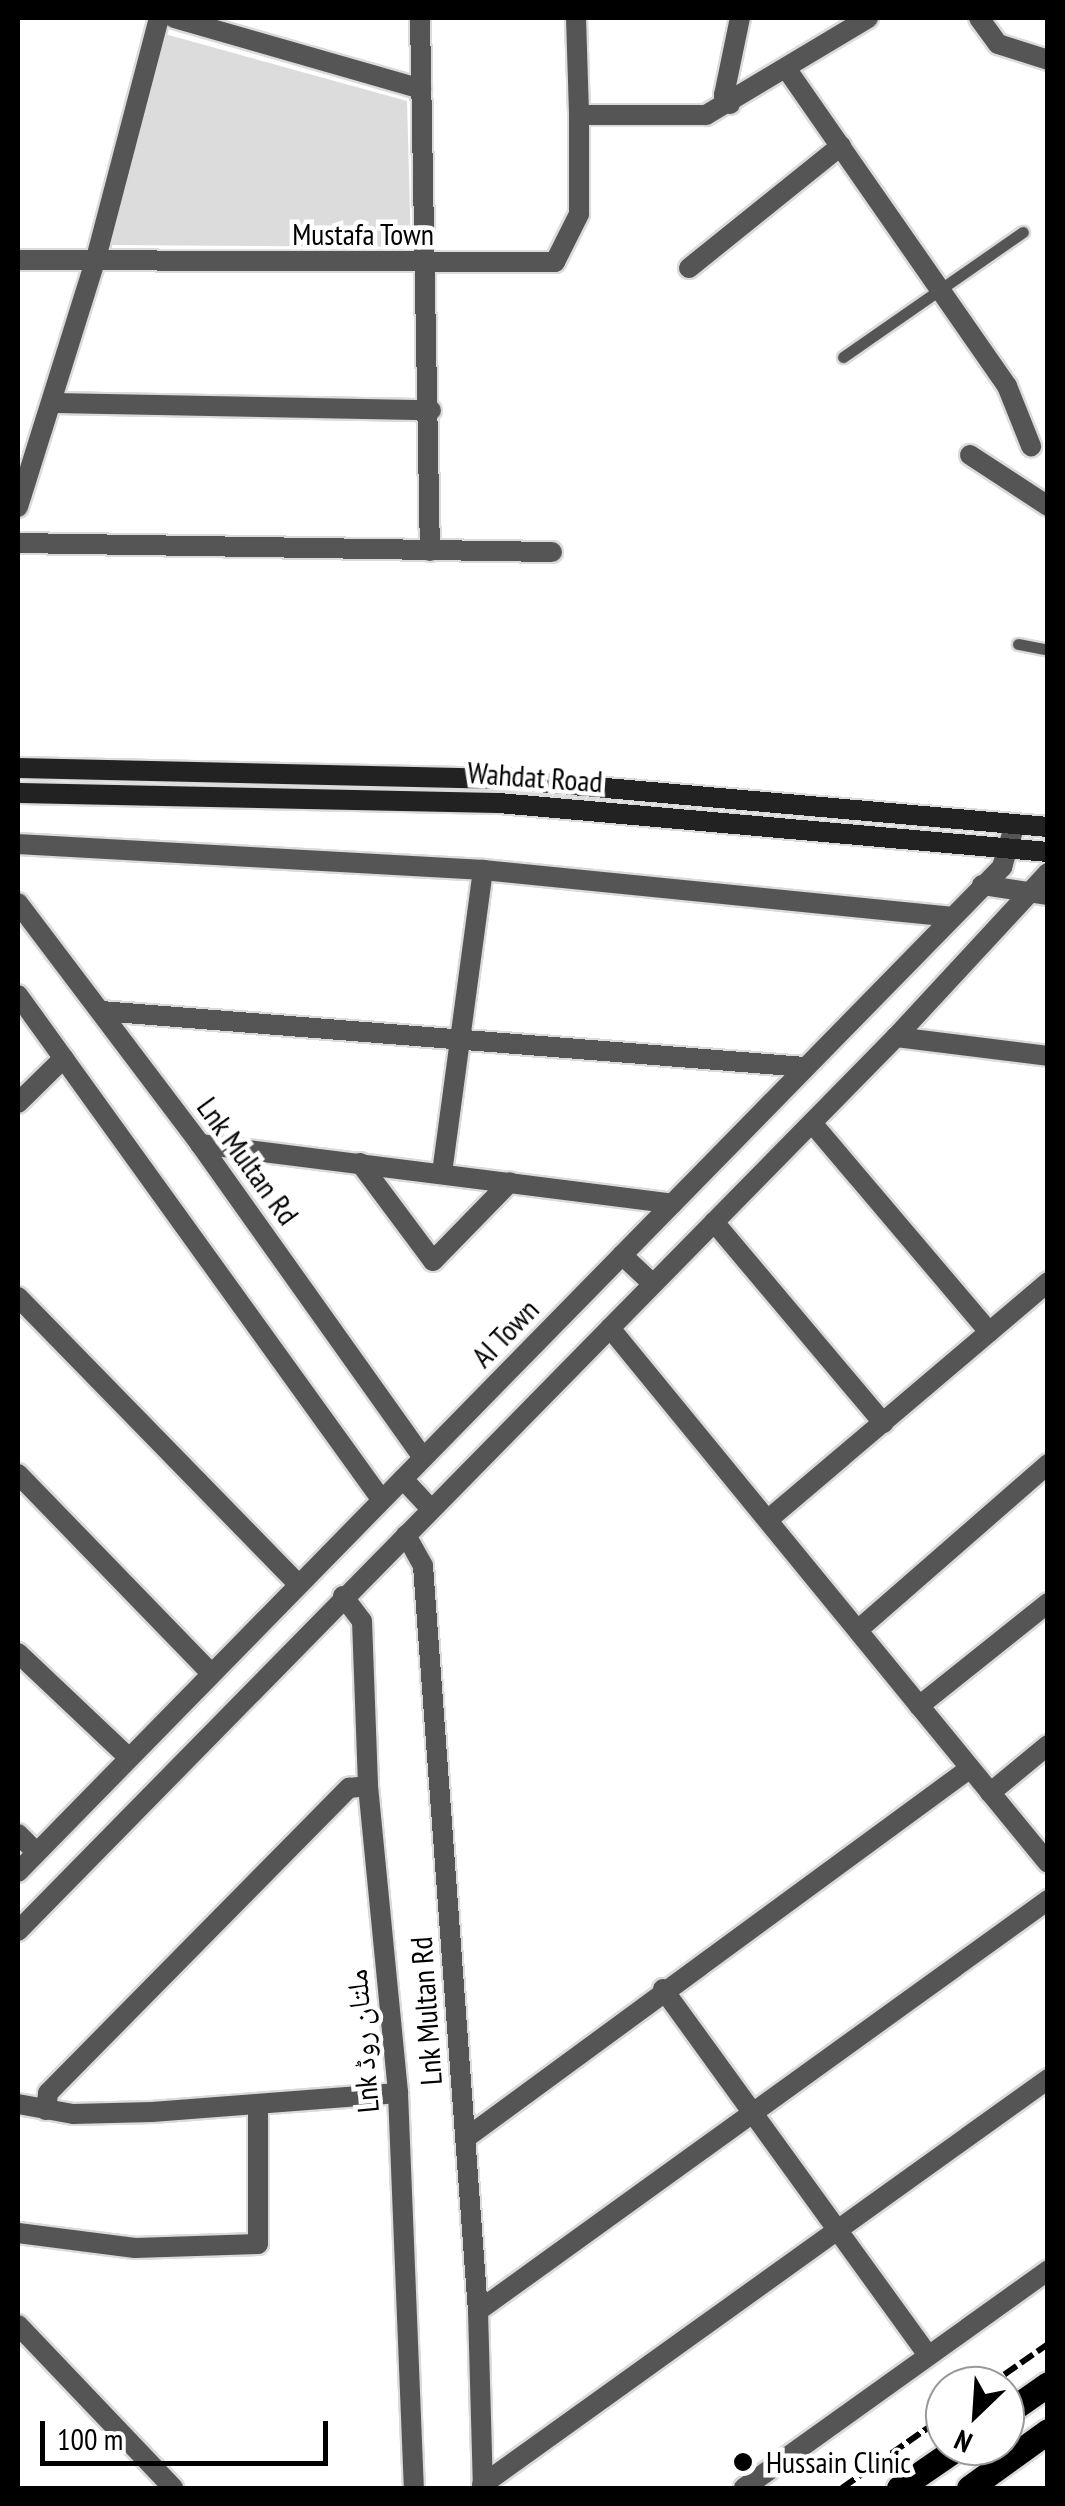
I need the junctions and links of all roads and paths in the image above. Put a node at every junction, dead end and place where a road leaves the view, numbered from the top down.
1 (160, 18) edge
2 (174, 18) edge
3 (420, 18) edge
4 (576, 18) edge
5 (740, 18) edge
6 (868, 18) edge
7 (978, 18) edge
8 (1048, 60) edge
9 (788, 71) junction
10 (421, 89) junction
11 (730, 104) junction
12 (579, 116) junction
13 (841, 146) junction
14 (1023, 232) dead end
15 (18, 260) edge
16 (95, 262) junction
17 (429, 264) junction
18 (689, 268) dead end
19 (940, 288) junction
20 (843, 357) dead end
21 (52, 402) junction
22 (431, 410) junction
23 (1031, 446) dead end
24 (970, 455) dead end
25 (1048, 506) edge
26 (18, 507) edge
27 (18, 543) edge
28 (430, 552) junction
29 (552, 552) dead end
30 (1018, 644) dead end
31 (1048, 650) edge
32 (18, 768) edge
33 (18, 793) edge
34 (1015, 824) junction
35 (1048, 828) edge
36 (18, 844) edge
37 (1010, 849) junction
38 (1048, 852) edge
39 (483, 870) junction
40 (1048, 872) edge
41 (982, 885) junction
42 (1038, 894) edge
43 (18, 903) edge
44 (951, 917) junction
45 (18, 996) edge
46 (101, 1011) junction
47 (896, 1037) junction
48 (460, 1041) junction
49 (1048, 1056) edge
50 (64, 1058) junction
51 (804, 1067) junction
52 (18, 1103) edge
53 (812, 1123) junction
54 (200, 1144) junction
55 (360, 1163) junction
56 (442, 1173) junction
57 (510, 1182) junction
58 (672, 1204) junction
59 (714, 1222) junction
60 (622, 1255) junction
61 (1048, 1282) edge
62 (653, 1284) junction
63 (18, 1297) edge
64 (610, 1328) junction
65 (989, 1332) junction
66 (883, 1424) junction
67 (424, 1458) junction
68 (1048, 1464) edge
69 (18, 1474) edge
70 (402, 1479) junction
71 (381, 1499) junction
72 (431, 1509) junction
73 (770, 1518) junction
74 (406, 1535) junction
75 (298, 1584) junction
76 (343, 1596) junction
77 (1048, 1603) edge
78 (859, 1628) junction
79 (18, 1653) edge
80 (209, 1671) junction
81 (920, 1706) junction
82 (1048, 1745) edge
83 (127, 1756) junction
84 (970, 1769) junction
85 (368, 1786) junction
86 (990, 1793) junction
87 (18, 1834) edge
88 (36, 1852) junction
89 (1048, 1863) edge
90 (18, 1872) edge
91 (1048, 1900) edge
92 (18, 1931) edge
93 (663, 1989) junction
94 (1048, 2079) edge
95 (398, 2093) junction
96 (18, 2104) edge
97 (258, 2104) junction
98 (46, 2110) junction
99 (752, 2114) junction
100 (466, 2138) junction
101 (836, 2231) junction
102 (18, 2233) edge
103 (1048, 2270) edge
104 (478, 2312) junction
105 (18, 2325) edge
106 (927, 2354) junction
107 (1048, 2384) edge
108 (1025, 2400) edge
109 (1048, 2431) edge
110 (931, 2466) edge
111 (483, 2487) edge
112 (174, 2488) edge
113 (414, 2488) edge
114 (744, 2488) edge
115 (899, 2488) edge
116 (969, 2488) edge

1 - 16 street
2 - 10 street
3 - 10 street
4 - 12 street
5 - 11 street
6 - 9 street
7 - 8 street
9 - 11 street
9 - 13 street
10 - 17 street
11 - 12 street
12 - 17 street, Mustafa Town
13 - 18 street
13 - 19 street
14 - 19 lane
15 - 16 street, Mustafa Town
16 - 17 street, Mustafa Town
16 - 21 street
17 - 22 street
19 - 20 lane
19 - 23 street
21 - 22 street
21 - 26 street
22 - 28 street
24 - 25 street
27 - 28 street
28 - 29 street
30 - 31 lane
32 - 34 main road, Wahdat Road
33 - 37 main road, Wahdat Road
34 - 35 main road, Wahdat Road
34 - 37 street, AI Town
36 - 39 street
37 - 38 main road, Wahdat Road
37 - 41 street, AI Town
39 - 44 street
39 - 48 street
40 - 42 street
41 - 42 street
41 - 44 street, AI Town
42 - 47 street
43 - 46 street, Lnk Multan Rd
44 - 51 street, AI Town
45 - 50 street
46 - 48 street
46 - 54 street, Lnk Multan Rd
47 - 49 street
47 - 53 street
48 - 51 street
48 - 56 street
50 - 52 street
50 - 71 street
51 - 58 street, AI Town
53 - 59 street
53 - 65 street
54 - 55 street
54 - 67 street, Lnk Multan Rd
55 - 56 street
55 - 57 street
56 - 57 street
57 - 58 street
58 - 60 street, AI Town
59 - 62 street
59 - 66 street
60 - 62 street
60 - 67 street, AI Town
61 - 65 street
62 - 64 street
63 - 75 street
64 - 72 street
64 - 73 street
65 - 66 street
66 - 73 street
67 - 70 street, AI Town
68 - 78 street
69 - 80 street
70 - 71 street, AI Town
70 - 72 street
71 - 75 street, AI Town
72 - 74 street
73 - 78 street
74 - 76 street
74 - 100 street, Lnk Multan Rd
75 - 80 street, AI Town
76 - 85 street, Lnk ملتان روڈ
76 - 92 street
77 - 81 street
78 - 81 street
79 - 83 street
80 - 83 street, AI Town
81 - 84 street
82 - 86 street
83 - 88 street, AI Town
84 - 86 street
84 - 93 street
85 - 95 street, Lnk ملتان روڈ
85 - 98 street
86 - 89 street
87 - 88 street
88 - 90 street, AI Town
91 - 99 street
93 - 99 street
93 - 100 street
94 - 101 street
95 - 97 street
95 - 113 street, Lnk ملتان روڈ
96 - 98 street
97 - 98 street
97 - 102 street
99 - 101 street
99 - 104 street
100 - 104 street, Lnk Multan Rd
101 - 106 street
101 - 111 street
103 - 106 street
104 - 111 street, Lnk Multan Rd
105 - 112 street
106 - 114 street
107 - 108 main road
109 - 116 main road
110 - 115 main road

